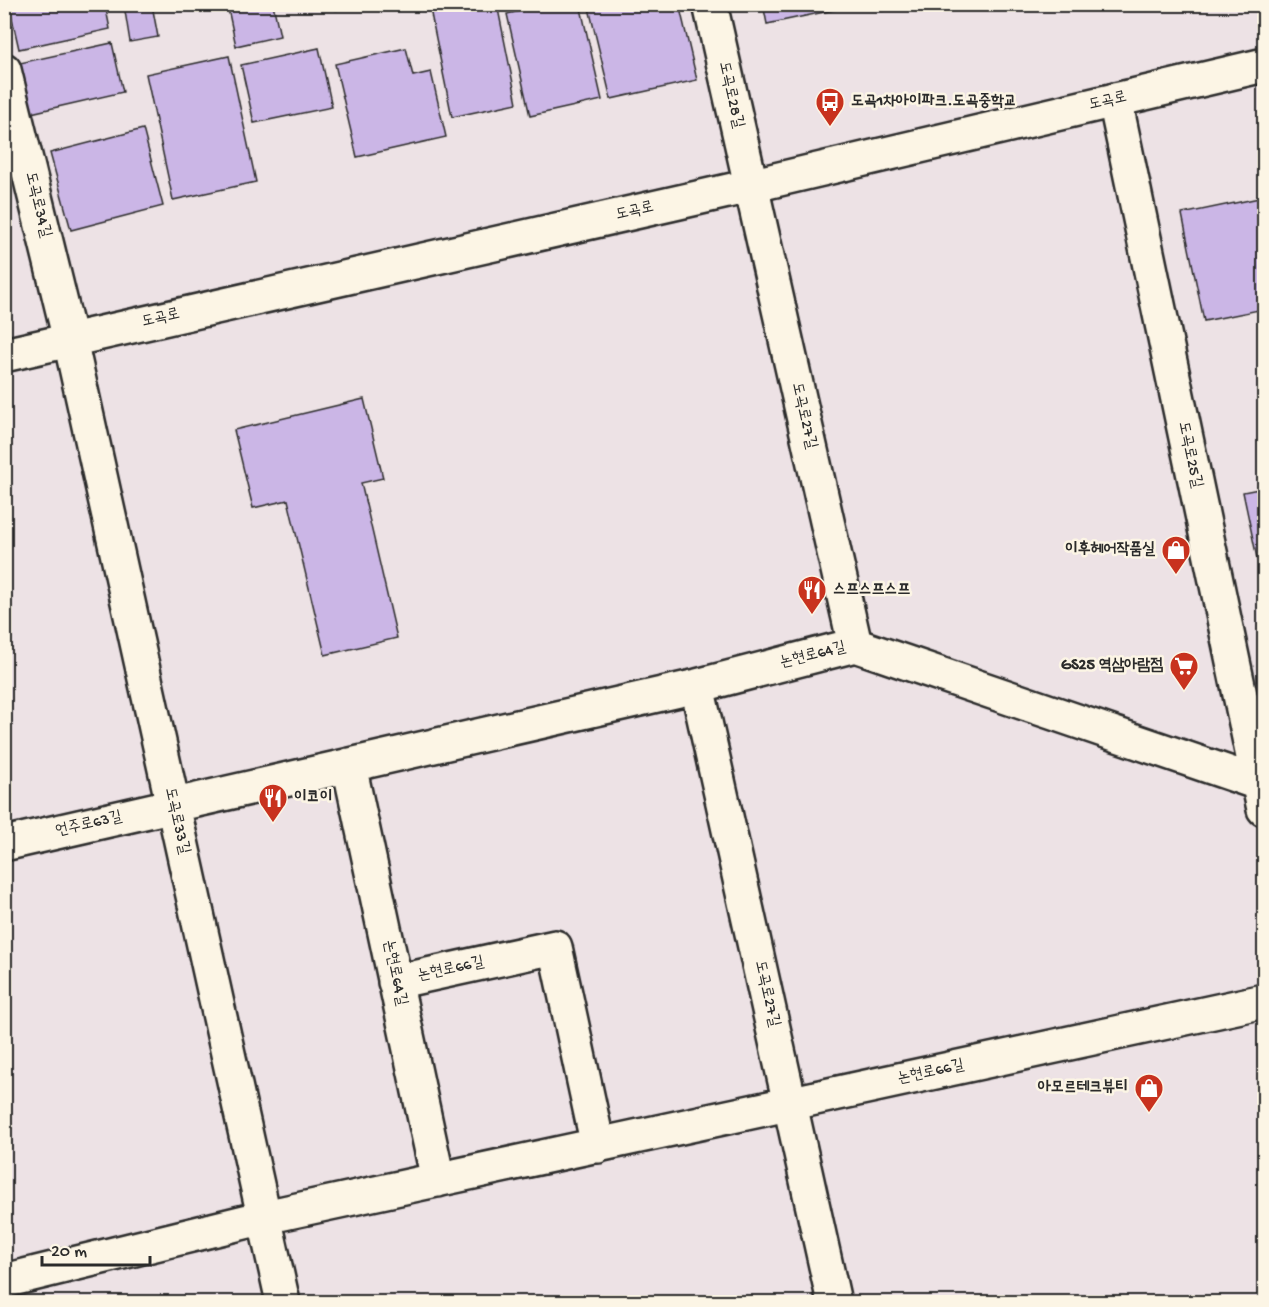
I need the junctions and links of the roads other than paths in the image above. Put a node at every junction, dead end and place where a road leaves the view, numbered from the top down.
1 (710, 4) edge
2 (1264, 65) edge
3 (4, 70) edge
4 (1115, 100) junction
5 (750, 186) junction
6 (70, 340) junction
7 (4, 355) edge
8 (855, 645) junction
9 (697, 686) junction
10 (349, 765) junction
11 (1262, 791) edge
12 (173, 805) junction
13 (4, 844) edge
14 (395, 982) junction
15 (1264, 1001) edge
16 (790, 1103) junction
17 (598, 1146) junction
18 (438, 1180) junction
19 (264, 1217) junction
20 (4, 1281) edge
21 (283, 1302) edge
22 (834, 1302) edge

1 - 5 street, 도곡로28길
2 - 4 street, 도곡로
3 - 6 street, 도곡로34길
4 - 5 street, 도곡로
4 - 11 street, 도곡로25길
5 - 6 street, 도곡로
5 - 8 street, 도곡로27길
6 - 7 street, 도곡로
6 - 12 street, 도곡로33길
8 - 9 street, 논현로64길
8 - 11 street, 논현로64길
9 - 10 street, 논현로64길
9 - 16 street, 도곡로27길
10 - 12 street, 논현로64길
10 - 14 street, 논현로64길
12 - 13 street, 언주로63길
12 - 19 street, 도곡로33길
14 - 17 street, 논현로66길
14 - 18 street, 논현로64길
15 - 16 street, 논현로66길
16 - 17 street, 논현로66길
16 - 22 street, 도곡로27길
17 - 18 street, 논현로66길
18 - 19 street, 논현로66길
19 - 20 street, 논현로66길
19 - 21 street, 도곡로33길

